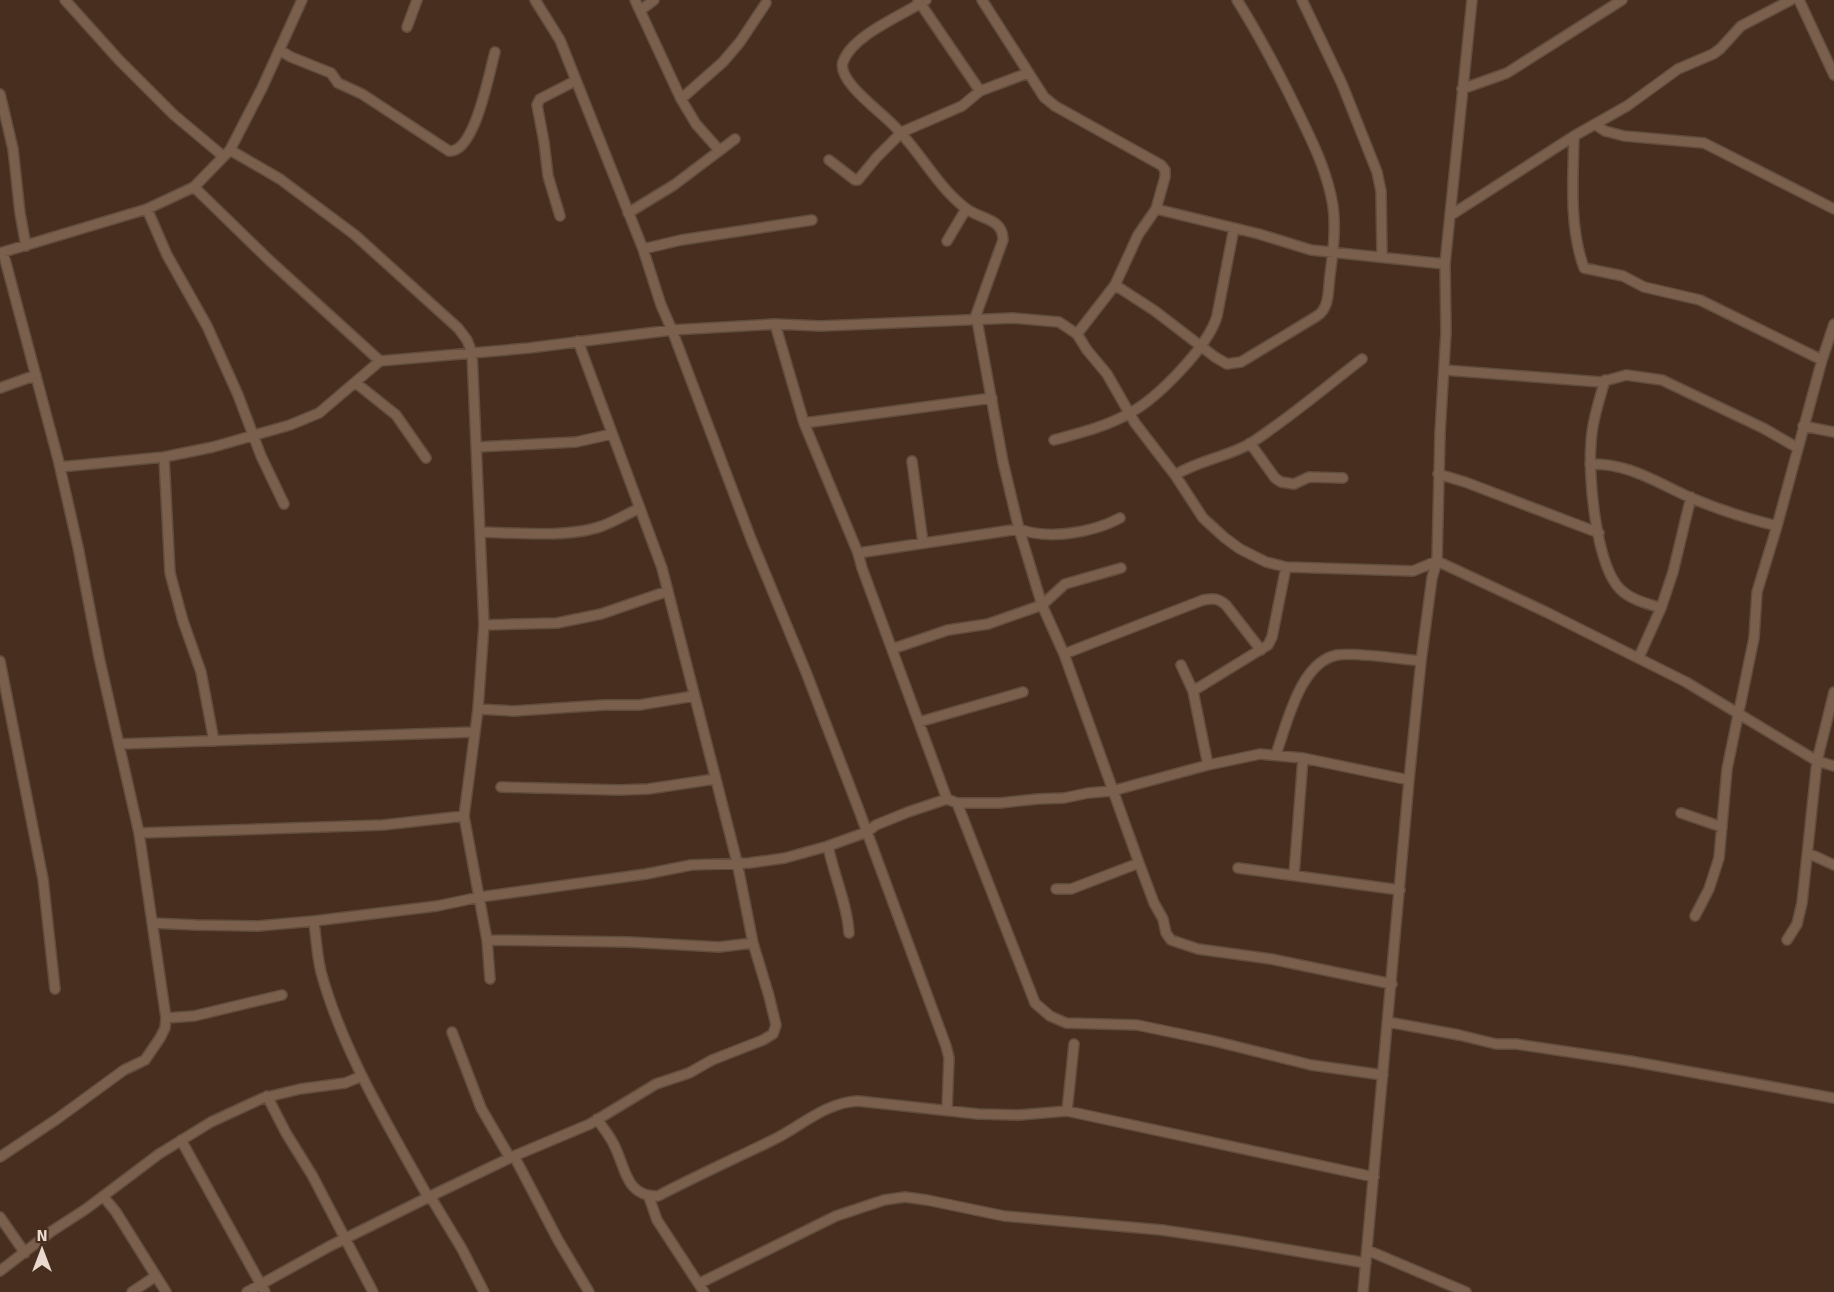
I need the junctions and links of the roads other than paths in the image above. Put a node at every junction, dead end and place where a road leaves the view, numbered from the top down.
1 (66, 0) edge
2 (302, 0) edge
3 (417, 0) edge
4 (535, 0) edge
5 (635, 0) edge
6 (654, 0) edge
7 (982, 0) edge
8 (1237, 0) edge
9 (1302, 0) edge
10 (1472, 0) edge
11 (1622, 0) edge
12 (1791, 0) edge
13 (1799, 0) edge
14 (921, 1) edge
15 (766, 3) dead end
16 (641, 10) junction
17 (407, 27) dead end
18 (279, 50) junction
19 (495, 52) dead end
20 (1028, 73) junction
21 (1834, 75) edge
22 (575, 81) junction
23 (1462, 89) junction
24 (980, 91) junction
25 (0, 94) edge
26 (681, 99) junction
27 (1596, 124) junction
28 (902, 132) junction
29 (1574, 136) junction
30 (735, 139) dead end
31 (719, 150) junction
32 (226, 153) junction
33 (829, 160) dead end
34 (194, 187) junction
35 (147, 209) junction
36 (966, 209) junction
37 (1156, 209) junction
38 (1834, 209) edge
39 (628, 213) junction
40 (1450, 215) junction
41 (560, 216) dead end
42 (812, 220) dead end
43 (1234, 228) junction
44 (947, 242) dead end
45 (26, 246) junction
46 (643, 249) junction
47 (1, 253) edge
48 (1333, 253) junction
49 (1382, 256) junction
50 (1445, 264) junction
51 (1115, 285) junction
52 (977, 319) junction
53 (774, 324) junction
54 (1834, 324) edge
55 (672, 330) junction
56 (1077, 334) junction
57 (578, 340) junction
58 (1202, 346) junction
59 (472, 352) junction
60 (1362, 359) dead end
61 (1822, 360) junction
62 (380, 361) junction
63 (1444, 370) junction
64 (36, 375) junction
65 (1605, 380) junction
66 (356, 383) junction
67 (0, 388) edge
68 (992, 398) junction
69 (1130, 414) junction
70 (804, 423) junction
71 (1803, 426) junction
72 (1834, 432) edge
73 (612, 434) junction
74 (254, 437) junction
75 (1054, 440) dead end
76 (1250, 443) junction
77 (477, 447) junction
78 (1798, 448) junction
79 (164, 457) junction
80 (426, 458) dead end
81 (912, 461) dead end
82 (1590, 464) junction
83 (60, 467) junction
84 (1438, 474) junction
85 (1174, 475) junction
86 (1343, 478) dead end
87 (1691, 497) junction
88 (284, 504) dead end
89 (640, 508) junction
90 (1120, 518) dead end
91 (1777, 526) junction
92 (1018, 529) junction
93 (481, 532) junction
94 (1599, 532) junction
95 (923, 543) junction
96 (858, 553) junction
97 (1437, 561) junction
98 (1286, 567) junction
99 (1120, 568) dead end
100 (668, 591) junction
101 (1042, 605) junction
102 (1661, 608) junction
103 (484, 625) junction
104 (892, 649) junction
105 (1261, 650) junction
106 (1064, 654) junction
107 (1639, 657) junction
108 (0, 661) edge
109 (1421, 662) junction
110 (1181, 664) dead end
111 (1193, 691) junction
112 (1023, 692) dead end
113 (1834, 692) edge
114 (694, 696) junction
115 (478, 709) junction
116 (1738, 714) junction
117 (919, 722) junction
118 (474, 732) junction
119 (214, 741) junction
120 (119, 744) junction
121 (1276, 754) junction
122 (1303, 758) junction
123 (1817, 761) junction
124 (1208, 765) junction
125 (1834, 766) edge
126 (715, 779) junction
127 (1409, 780) junction
128 (501, 787) dead end
129 (1112, 791) junction
130 (947, 799) junction
131 (957, 803) junction
132 (1681, 813) dead end
133 (464, 816) junction
134 (1722, 827) junction
135 (867, 832) junction
136 (139, 833) junction
137 (828, 846) junction
138 (1808, 853) junction
139 (737, 862) junction
140 (1139, 863) junction
141 (1834, 865) edge
142 (1238, 868) dead end
143 (1294, 875) junction
144 (1056, 889) dead end
145 (1400, 890) junction
146 (480, 897) junction
147 (1695, 916) dead end
148 (314, 921) junction
149 (152, 923) junction
150 (849, 933) dead end
151 (487, 940) junction
152 (1787, 940) dead end
153 (753, 943) junction
154 (490, 979) dead end
155 (1392, 984) junction
156 (55, 989) dead end
157 (282, 995) dead end
158 (166, 1018) junction
159 (1388, 1022) junction
160 (452, 1032) dead end
161 (1074, 1044) dead end
162 (1383, 1075) junction
163 (362, 1076) junction
164 (267, 1096) junction
165 (1834, 1098) edge
166 (947, 1110) junction
167 (1067, 1111) junction
168 (597, 1119) junction
169 (181, 1140) junction
170 (0, 1156) edge
171 (512, 1157) junction
172 (1374, 1177) junction
173 (103, 1196) junction
174 (429, 1197) junction
175 (649, 1197) junction
176 (0, 1217) edge
177 (344, 1239) junction
178 (1367, 1250) junction
179 (25, 1252) junction
180 (1366, 1263) junction
181 (0, 1271) edge
182 (156, 1276) junction
183 (263, 1288) edge
184 (702, 1288) edge
185 (132, 1292) edge
186 (166, 1292) edge
187 (247, 1292) edge
188 (373, 1292) edge
189 (484, 1292) edge
190 (589, 1292) edge
191 (1363, 1292) edge
192 (1466, 1292) edge

1 - 32 street
2 - 18 street
3 - 17 street
4 - 22 street
5 - 16 street
6 - 16 street
7 - 20 street
8 - 48 street
9 - 49 street
10 - 23 street
11 - 23 street
12 - 27 street
13 - 21 street
14 - 24 street
14 - 28 street
15 - 26 street
16 - 26 street
18 - 19 street
18 - 32 street
20 - 24 street
20 - 37 street
22 - 39 street
22 - 41 street
23 - 40 street
24 - 28 street
25 - 45 street
26 - 31 street
27 - 29 street
27 - 38 street
28 - 33 street
28 - 36 street
29 - 40 street
29 - 61 street
30 - 31 street
31 - 39 street
32 - 34 street
32 - 59 street
34 - 35 street
34 - 62 street
35 - 45 street
35 - 74 street
36 - 44 street
36 - 52 street
37 - 43 street
37 - 51 street
39 - 46 street
40 - 50 street
42 - 46 street
43 - 48 street
43 - 58 street
45 - 47 street
46 - 55 street
47 - 64 street
48 - 49 street
48 - 58 street
49 - 50 street
50 - 63 street
51 - 56 street
51 - 58 street
52 - 53 street
52 - 56 street
52 - 68 street
53 - 55 street
53 - 70 street
54 - 61 street
55 - 57 street
55 - 135 street
56 - 69 street
57 - 59 street
57 - 73 street
58 - 69 street
59 - 62 street
59 - 77 street
60 - 76 street
61 - 71 street
62 - 66 street
63 - 65 street
63 - 84 street
64 - 67 street
64 - 83 street
65 - 78 street
65 - 82 street
66 - 74 street
66 - 80 street
68 - 70 street
68 - 92 street
69 - 75 street
69 - 85 street
70 - 96 street
71 - 72 street
71 - 78 street
73 - 77 street
73 - 89 street
74 - 79 street
74 - 88 street
76 - 85 street
76 - 86 street
77 - 93 street
78 - 91 street
79 - 83 street
79 - 119 street
81 - 95 street
82 - 87 street
82 - 94 street
83 - 120 street
84 - 94 street
84 - 97 street
85 - 98 street
87 - 91 street
87 - 102 street
89 - 93 street
89 - 100 street
90 - 92 street
91 - 116 street
92 - 95 street
92 - 101 street
93 - 103 street
94 - 102 street
95 - 96 street
96 - 104 street
97 - 98 street
97 - 107 street
97 - 109 street
98 - 105 street
99 - 101 street
100 - 103 street
100 - 114 street
101 - 104 street
101 - 106 street
102 - 107 street
103 - 115 street
104 - 117 street
105 - 106 street
105 - 111 street
106 - 129 street
107 - 116 street
108 - 156 street
109 - 121 street
109 - 127 street
110 - 111 street
111 - 124 street
112 - 117 street
113 - 123 street
114 - 115 street
114 - 126 street
115 - 118 street
116 - 123 street
116 - 134 street
117 - 130 street
118 - 119 street
118 - 133 street
119 - 120 street
120 - 136 street
121 - 122 street
121 - 124 street
122 - 127 street
122 - 143 street
123 - 125 street
123 - 138 street
124 - 129 street
126 - 128 street
126 - 139 street
127 - 145 street
129 - 131 street
129 - 140 street
130 - 131 street
130 - 135 street
131 - 162 street
132 - 134 street
133 - 136 street
133 - 146 street
134 - 147 street
135 - 137 street
135 - 166 street
136 - 149 street
137 - 139 street
137 - 150 street
138 - 141 street
138 - 152 street
139 - 146 street
139 - 153 street
140 - 144 street
140 - 155 street
142 - 143 street
143 - 145 street
145 - 155 street
146 - 148 street
146 - 151 street
148 - 149 street
148 - 163 street
149 - 158 street
151 - 153 street
151 - 154 street
153 - 168 street
155 - 159 street
157 - 158 street
158 - 170 street
159 - 162 street
159 - 165 street
160 - 171 street
161 - 167 street
162 - 172 street
163 - 164 street
163 - 174 street
164 - 169 street
164 - 177 street
166 - 167 street
166 - 175 street
167 - 172 street
168 - 171 street
168 - 175 street
169 - 173 street
169 - 183 street
171 - 174 street
171 - 190 street
172 - 178 street
173 - 179 street
173 - 182 street
174 - 177 street
174 - 189 street
175 - 184 street
176 - 179 street
177 - 183 street
177 - 188 street
178 - 180 street
178 - 192 street
179 - 181 street
180 - 184 street
180 - 191 street
182 - 185 street
182 - 186 street
183 - 187 street

